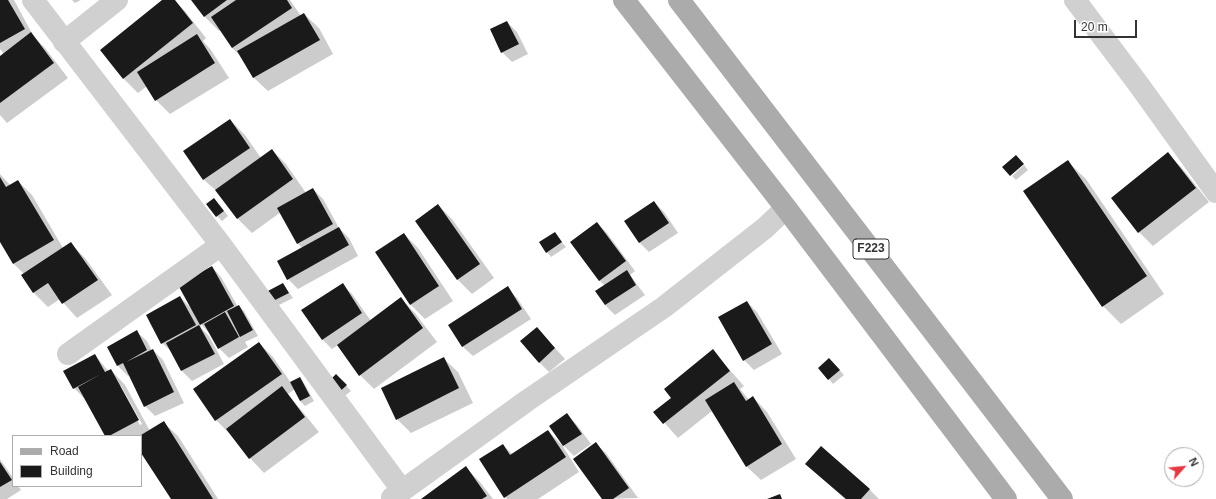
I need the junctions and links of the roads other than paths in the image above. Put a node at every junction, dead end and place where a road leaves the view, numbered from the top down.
1 (33, 0) edge
2 (117, 0) edge
3 (624, 0) edge
4 (679, 0) edge
5 (1075, 0) edge
6 (64, 42) junction
7 (1216, 192) edge
8 (786, 208) junction
9 (221, 245) junction
10 (68, 354) dead end
11 (397, 495) edge
12 (1006, 499) edge
13 (1062, 499) edge

1 - 6 street
2 - 6 street
3 - 8 main road
4 - 13 main road, F223
5 - 7 street
6 - 9 street
8 - 11 street
8 - 12 main road
9 - 10 street
9 - 11 street

